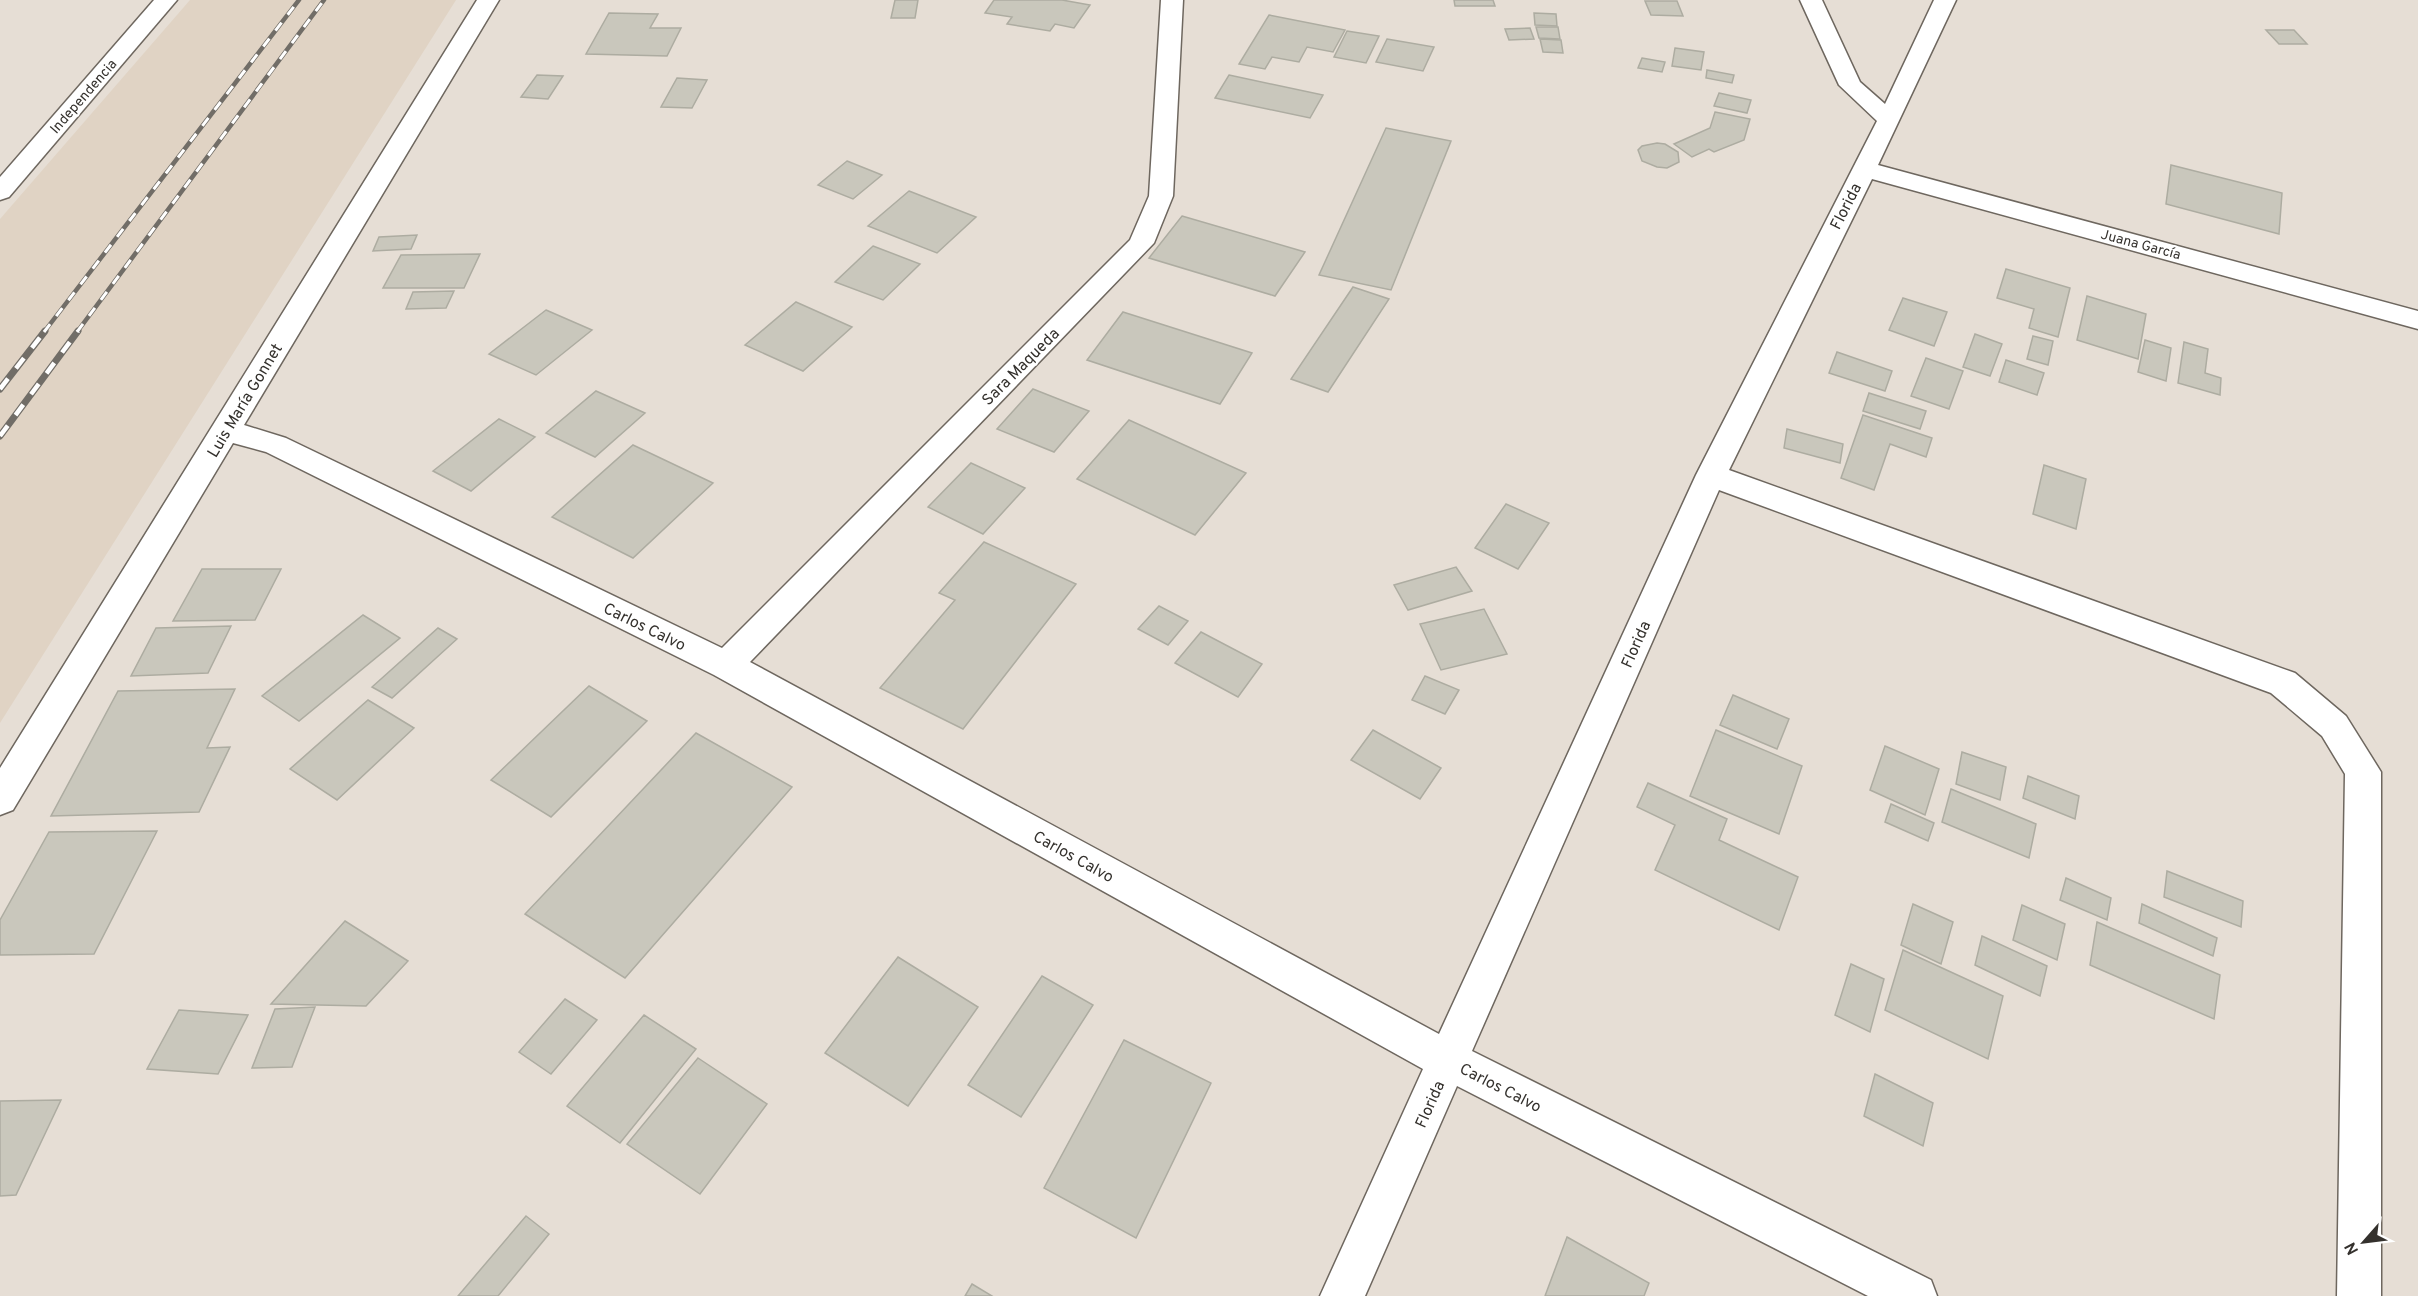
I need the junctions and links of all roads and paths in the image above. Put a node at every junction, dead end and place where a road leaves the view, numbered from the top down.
1 (166, 0) edge
2 (488, 0) edge
3 (1172, 0) edge
4 (1811, 0) edge
5 (1945, 0) edge
6 (1889, 120) junction
7 (1864, 169) junction
8 (0, 192) edge
9 (2418, 320) edge
10 (226, 430) junction
11 (1711, 475) junction
12 (726, 666) junction
13 (0, 799) edge
14 (1449, 1060) junction
15 (1342, 1296) edge
16 (1915, 1296) edge
17 (2359, 1296) edge

1 - 8 street, Independencia
2 - 10 street, Luis María Gonnet
3 - 12 street, Sara Maqueda
4 - 6 street
5 - 6 street, Florida
6 - 7 street, Florida
7 - 9 street, Juana García
7 - 11 street, Florida
10 - 12 street, Carlos Calvo
10 - 13 street, Luis María Gonnet
11 - 14 street, Florida
11 - 17 street
12 - 14 street, Carlos Calvo
14 - 15 street, Florida
14 - 16 street, Carlos Calvo

